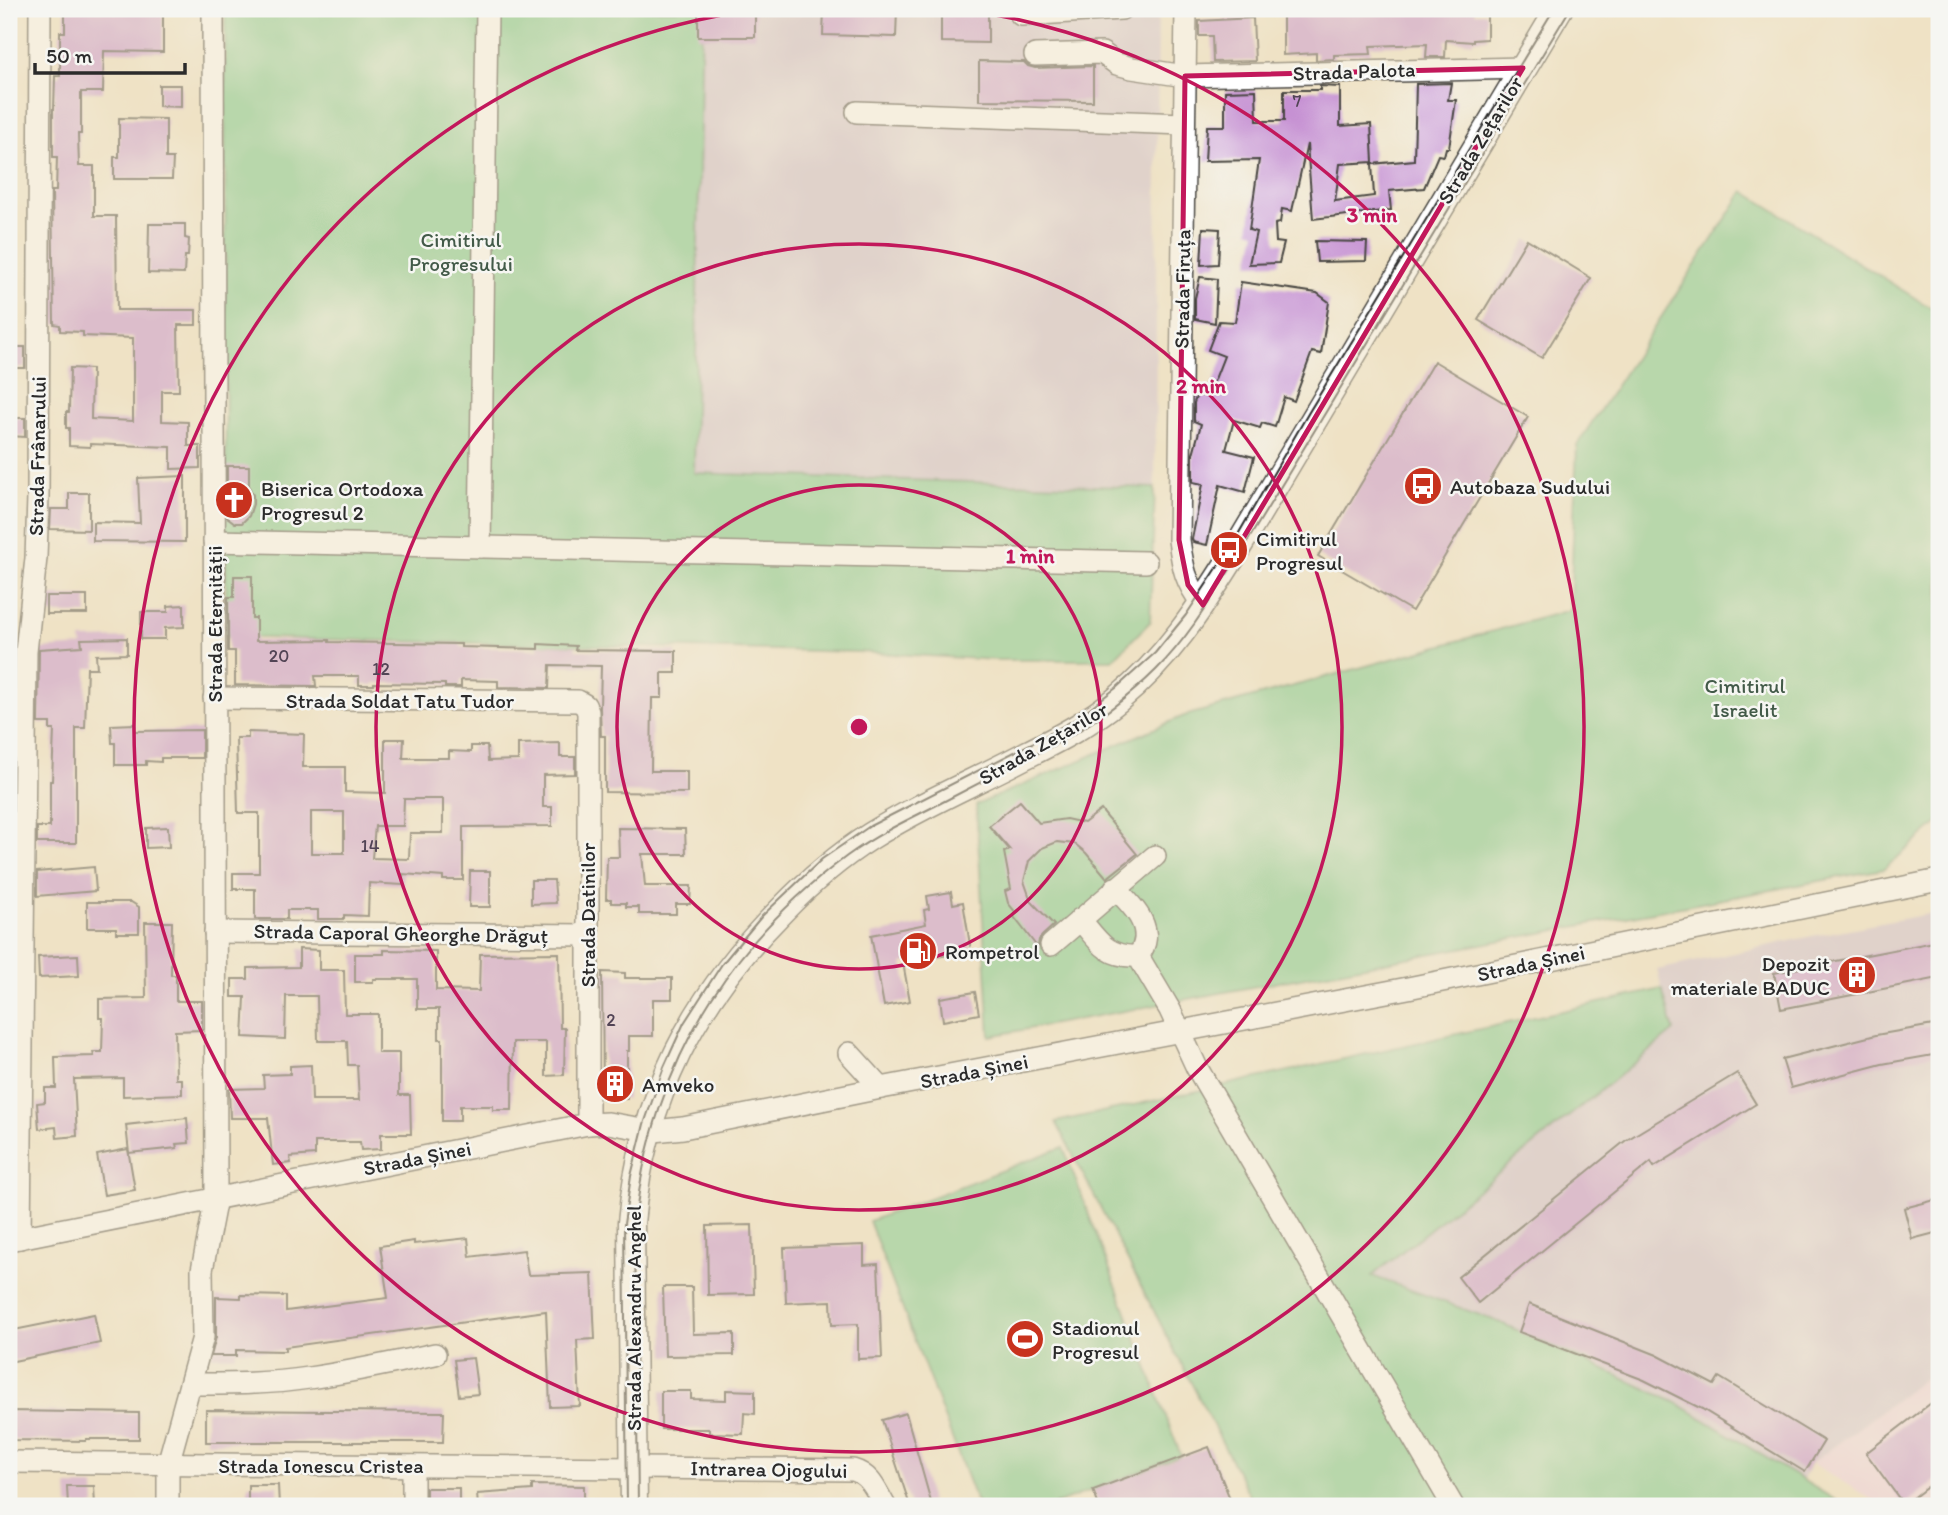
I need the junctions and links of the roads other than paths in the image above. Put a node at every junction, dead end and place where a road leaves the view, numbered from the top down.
1 (40, 9) edge
2 (213, 9) edge
3 (487, 9) edge
4 (1121, 9) edge
5 (1186, 9) edge
6 (1559, 9) edge
7 (1021, 15) dead end
8 (1035, 55) dead end
9 (1523, 68) junction
10 (1185, 76) junction
11 (857, 112) dead end
12 (1184, 124) junction
13 (214, 541) junction
14 (480, 547) junction
15 (1146, 562) dead end
16 (1203, 605) junction
17 (214, 698) junction
18 (585, 705) joint
19 (1155, 856) dead end
20 (1939, 880) edge
21 (1115, 888) junction
22 (1080, 919) junction
23 (215, 932) junction
24 (587, 935) junction
25 (1051, 945) dead end
26 (1138, 956) junction
27 (1180, 1031) junction
28 (849, 1053) dead end
29 (881, 1088) junction
30 (588, 1124) junction
31 (648, 1130) junction
32 (216, 1198) junction
33 (15, 1239) edge
34 (435, 1354) dead end
35 (191, 1384) junction
36 (9, 1462) edge
37 (168, 1464) junction
38 (413, 1466) junction
39 (633, 1467) junction
40 (168, 1506) edge
41 (413, 1506) edge
42 (634, 1506) edge
43 (885, 1506) edge
44 (1453, 1506) edge

1 - 33 street, Strada Frânarului
2 - 13 street, Strada Eternității
3 - 14 street
4 - 7 street
5 - 10 street, Strada Firuța
6 - 9 main road, Strada Zețarilor
8 - 10 street, Strada Palota
9 - 10 street, Strada Palota
9 - 16 main road, Strada Zețarilor
10 - 12 street, Strada Firuța
11 - 12 street
12 - 16 street, Strada Firuța
13 - 14 street
13 - 17 street, Strada Eternității
14 - 15 street
16 - 31 main road, Strada Zețarilor
17 - 18 street, Strada Soldat Tatu Tudor
17 - 23 street, Strada Eternității
18 - 24 street, Strada Datinilor
19 - 21 street
20 - 27 street, Strada Șinei
21 - 22 street
21 - 26 street
22 - 25 street
22 - 26 street
23 - 24 street, Strada Caporal Gheorghe Drăguț
23 - 32 street, Strada Eternității
24 - 30 street, Strada Datinilor
26 - 27 street
27 - 29 street, Strada Șinei
27 - 44 street
28 - 29 street
29 - 31 street, Strada Șinei
30 - 31 street, Strada Șinei
30 - 32 street, Strada Șinei
31 - 39 main road, Strada Alexandru Anghel
32 - 33 street, Strada Șinei
32 - 35 street, Strada Eternității
34 - 35 street
35 - 37 street, Strada Eternității
36 - 37 street, Strada Ionescu Cristea
37 - 38 street, Strada Ionescu Cristea
37 - 40 street, Strada Eternității
38 - 39 street, Strada Ionescu Cristea
38 - 41 street
39 - 42 main road, Strada Alexandru Anghel
39 - 43 street, Intrarea Ojogului

